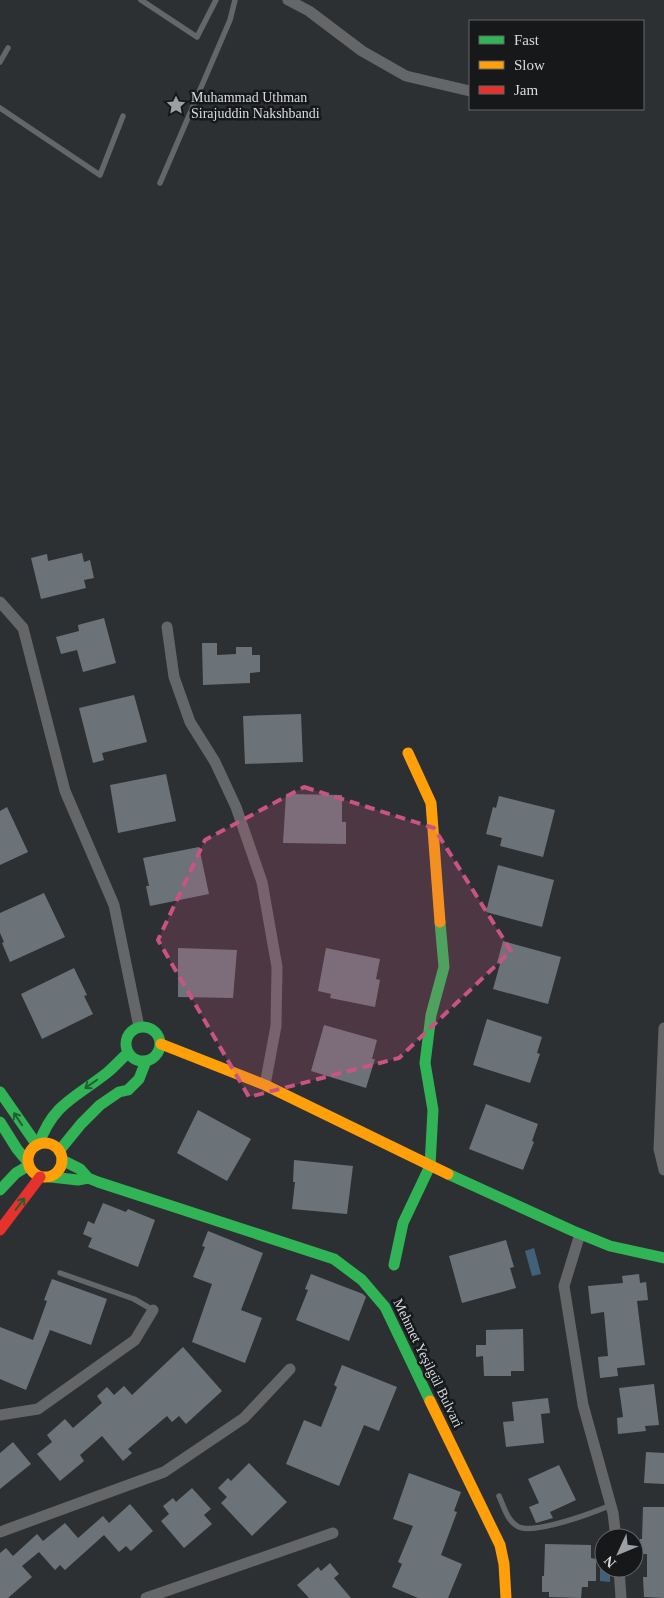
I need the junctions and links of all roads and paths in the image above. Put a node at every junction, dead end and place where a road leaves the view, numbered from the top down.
1 (141, 0) edge
2 (216, 0) edge
3 (235, 0) edge
4 (288, 0) edge
5 (8, 48) dead end
6 (0, 62) edge
7 (469, 91) edge
8 (0, 108) edge
9 (123, 116) dead end
10 (160, 183) dead end
11 (0, 602) edge
12 (167, 627) dead end
13 (408, 753) dead end
14 (139, 1027) junction
15 (664, 1028) edge
16 (161, 1044) junction
17 (128, 1052) junction
18 (146, 1061) junction
19 (265, 1085) junction
20 (0, 1092) edge
21 (0, 1122) edge
22 (38, 1144) junction
23 (61, 1155) junction
24 (28, 1163) junction
25 (430, 1166) junction
26 (664, 1170) edge
27 (45, 1177) junction
28 (88, 1178) junction
29 (0, 1190) edge
30 (0, 1230) edge
31 (580, 1234) junction
32 (664, 1258) edge
33 (394, 1265) dead end
34 (60, 1273) dead end
35 (153, 1310) joint
36 (290, 1369) dead end
37 (0, 1415) edge
38 (500, 1496) dead end
39 (611, 1505) junction
40 (614, 1528) edge
41 (0, 1532) edge
42 (333, 1533) dead end
43 (620, 1578) edge
44 (146, 1598) edge
45 (506, 1598) edge
46 (622, 1598) edge

1 - 2 lane
3 - 10 lane
4 - 7 street
5 - 6 lane
8 - 9 lane
11 - 14 street
12 - 19 street
13 - 25 street
14 - 16 street
14 - 17 street
15 - 26 street
16 - 18 street
16 - 19 street
17 - 18 street
17 -> 22 street
18 - 23 street
19 - 25 street
22 -> 20 street
21 - 24 street
22 - 23 street
22 - 24 street
23 - 27 street
23 - 28 street, Mehmet Yeşilgül Bulvari
24 - 27 street
24 - 29 street
25 - 31 street
25 - 33 street
27 - 28 street, Mehmet Yeşilgül Bulvari
30 -> 27 street
28 - 45 street, Mehmet Yeşilgül Bulvari
31 - 32 street
31 - 39 street
34 - 35 lane
35 - 37 street
36 - 41 street
38 - 39 lane
39 - 40 street
42 - 44 street
43 - 46 street

